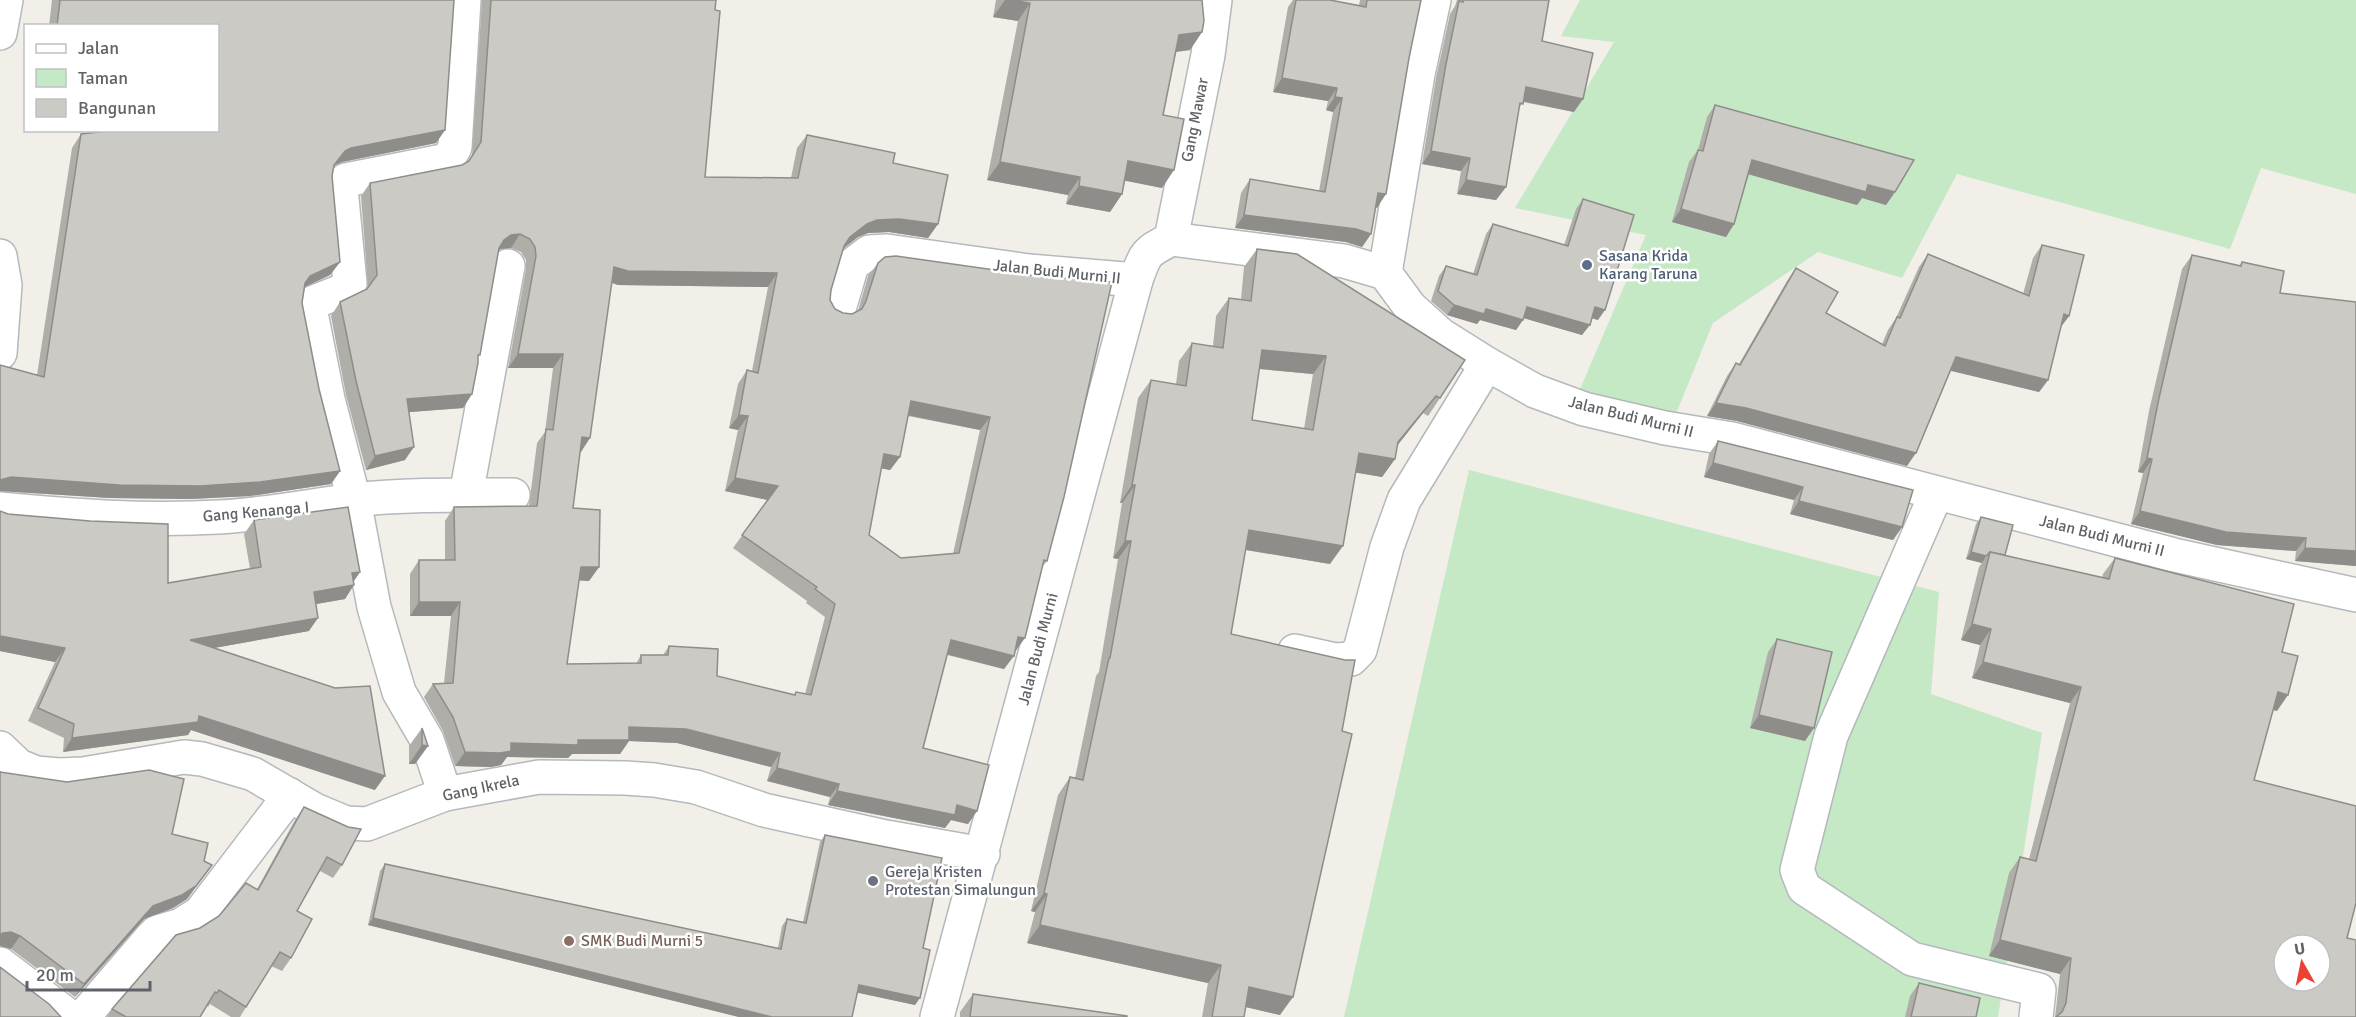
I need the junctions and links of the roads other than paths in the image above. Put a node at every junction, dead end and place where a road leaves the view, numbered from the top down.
1 (6, 0) edge
2 (464, 0) edge
3 (1215, 0) edge
4 (1434, 0) edge
5 (0, 33) edge
6 (1171, 239) junction
7 (0, 256) edge
8 (508, 266) dead end
9 (1385, 273) junction
10 (1136, 280) junction
11 (839, 309) edge
12 (0, 353) edge
13 (1487, 364) junction
14 (1936, 494) junction
15 (466, 495) junction
16 (513, 495) dead end
17 (354, 500) junction
18 (0, 509) edge
19 (2356, 595) edge
20 (1264, 645) edge
21 (0, 748) edge
22 (445, 794) junction
23 (290, 795) junction
24 (983, 854) junction
25 (0, 964) edge
26 (70, 1017) edge
27 (83, 1017) edge
28 (937, 1017) edge
29 (2036, 1017) edge

1 - 5 street
2 - 17 street
3 - 6 street, Gang Mawar
4 - 9 street
6 - 9 street
6 - 10 street, Jalan Budi Murni II
7 - 12 street
8 - 15 street
9 - 13 street, Jalan Budi Murni II
10 - 11 street, Jalan Budi Murni II
10 - 24 street, Jalan Budi Murni
13 - 14 street, Jalan Budi Murni II
13 - 20 street
14 - 19 street, Jalan Budi Murni II
14 - 29 street
15 - 16 street, Gang Kenanga I
15 - 17 street, Gang Kenanga I
17 - 18 street, Gang Kenanga I
17 - 22 street
21 - 23 street, Gang Ikrela
22 - 23 street, Gang Ikrela
22 - 24 street, Gang Ikrela
23 - 27 street
24 - 28 street, Jalan Budi Murni
25 - 26 street

